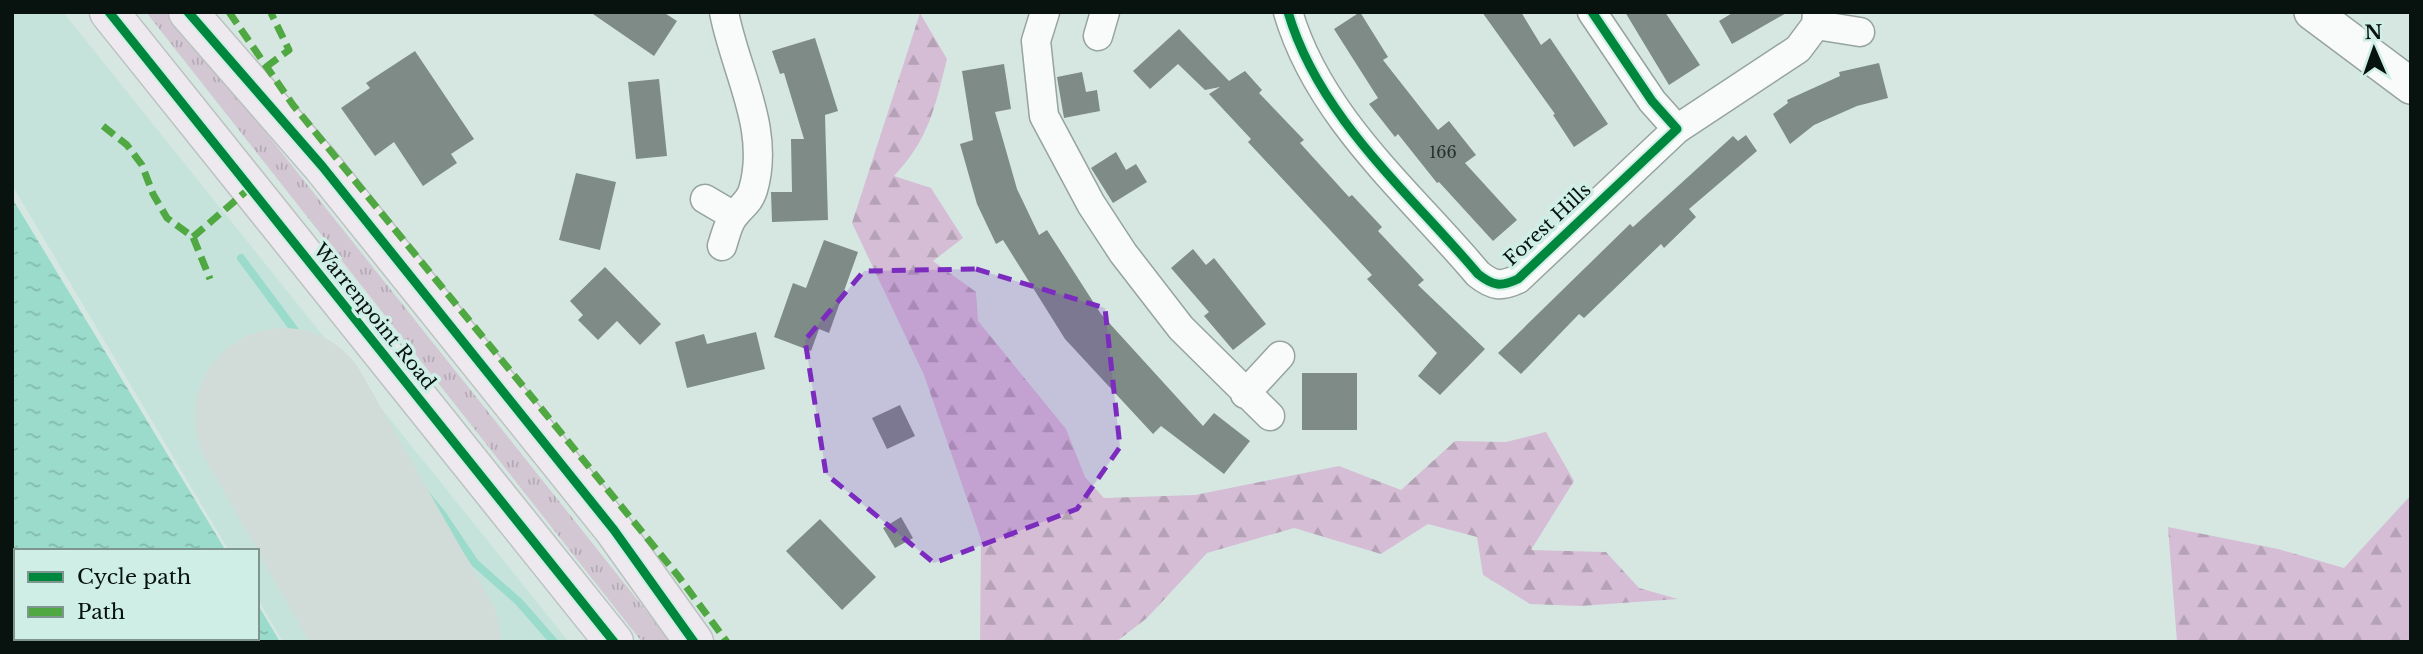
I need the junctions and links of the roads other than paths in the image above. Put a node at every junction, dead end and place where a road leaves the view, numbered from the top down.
1 (109, 12) edge
2 (724, 12) edge
3 (1045, 12) edge
4 (1288, 12) edge
5 (1592, 12) edge
6 (2312, 12) edge
7 (192, 18) edge
8 (1817, 18) edge
9 (1860, 32) dead end
10 (2411, 86) edge
11 (1677, 129) junction
12 (705, 199) dead end
13 (733, 216) junction
14 (722, 246) dead end
15 (1280, 356) dead end
16 (1245, 394) junction
17 (1269, 416) dead end
18 (614, 642) edge
19 (694, 642) edge

1 - 18 highway, Warrenpoint Road
2 - 13 street
3 - 16 street
4 - 11 street, Forest Hills
5 - 11 street
6 - 10 street
7 - 19 highway
8 - 9 street, Forest Hills
8 - 11 street, Forest Hills
12 - 13 street
13 - 14 street
15 - 16 street
16 - 17 street

